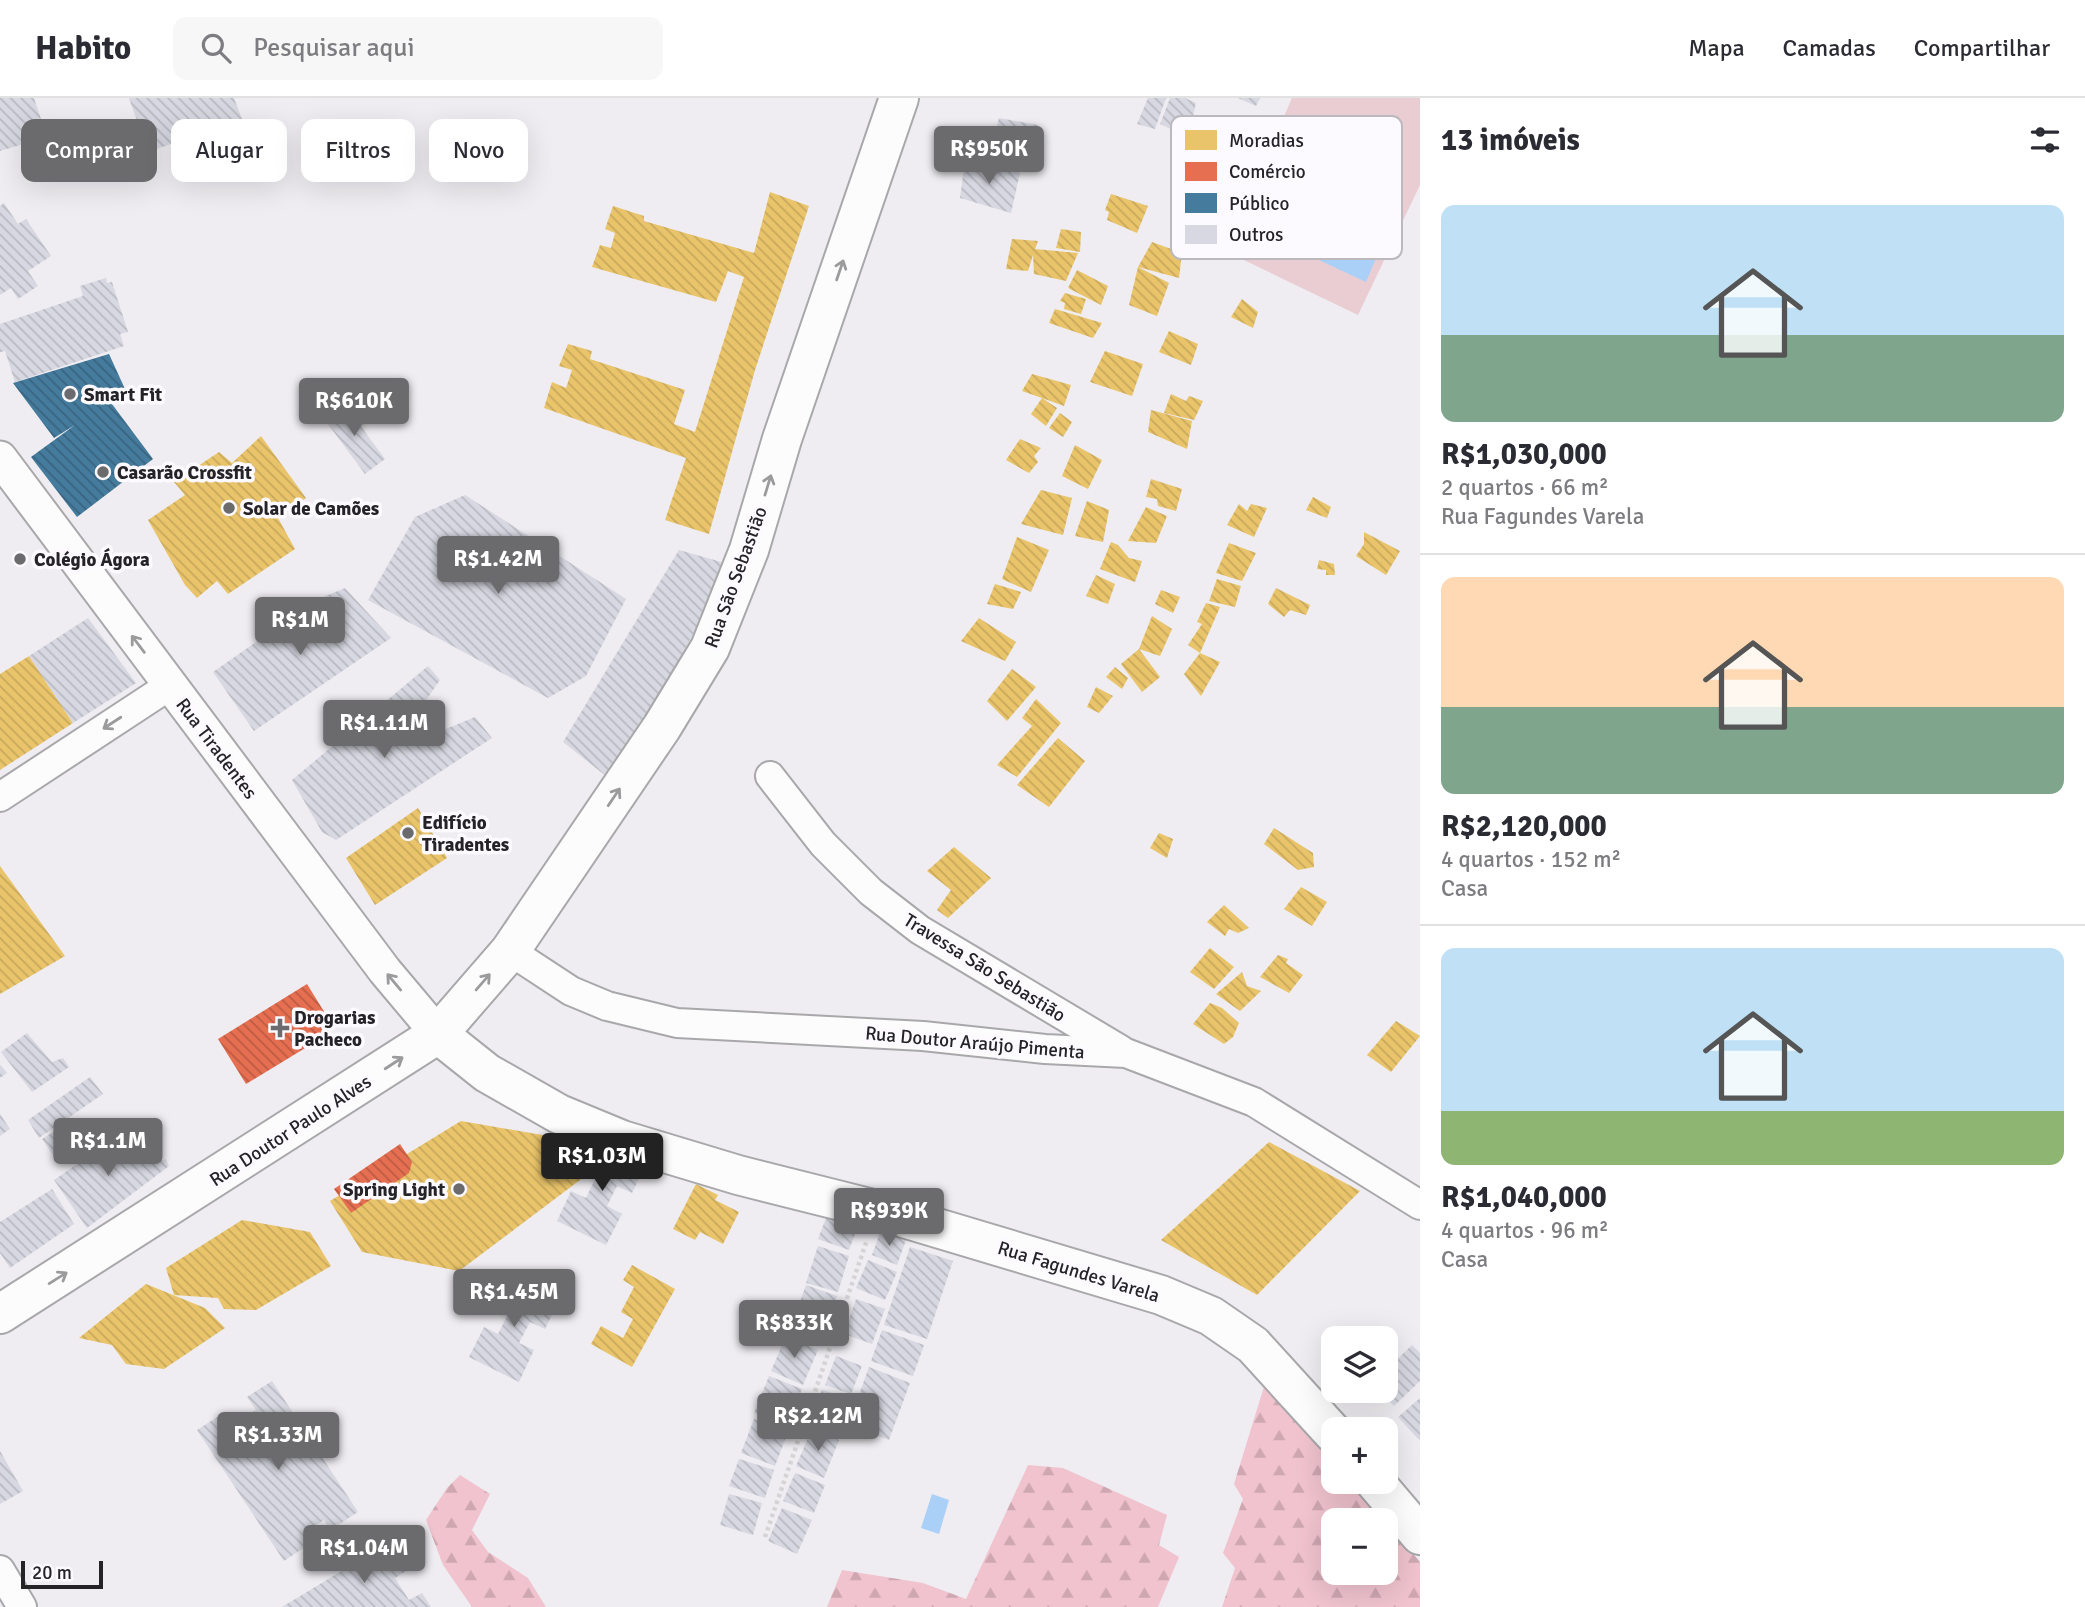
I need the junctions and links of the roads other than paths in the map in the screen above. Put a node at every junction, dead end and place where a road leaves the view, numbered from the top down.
1 (899, 98) edge
2 (0, 458) edge
3 (169, 686) junction
4 (770, 776) dead end
5 (0, 796) edge
6 (510, 951) junction
7 (438, 1034) junction
8 (1126, 1053) junction
9 (1420, 1205) edge
10 (0, 1314) edge
11 (1321, 1420) edge
12 (1385, 1494) edge
13 (1420, 1535) edge
14 (0, 1570) edge
15 (22, 1607) edge

6 -> 1 main road, Rua São Sebastião
3 -> 2 street, Rua Tiradentes
3 -> 5 street
7 -> 3 street, Rua Tiradentes
4 - 8 street, Travessa São Sebastião
7 -> 6 main road, Rua São Sebastião
6 - 8 street, Rua Doutor Araújo Pimenta
10 -> 7 main road, Rua Doutor Paulo Alves
7 - 11 main road, Rua Fagundes Varela
8 - 9 street, Rua Doutor Araújo Pimenta
12 - 13 main road
14 - 15 street

